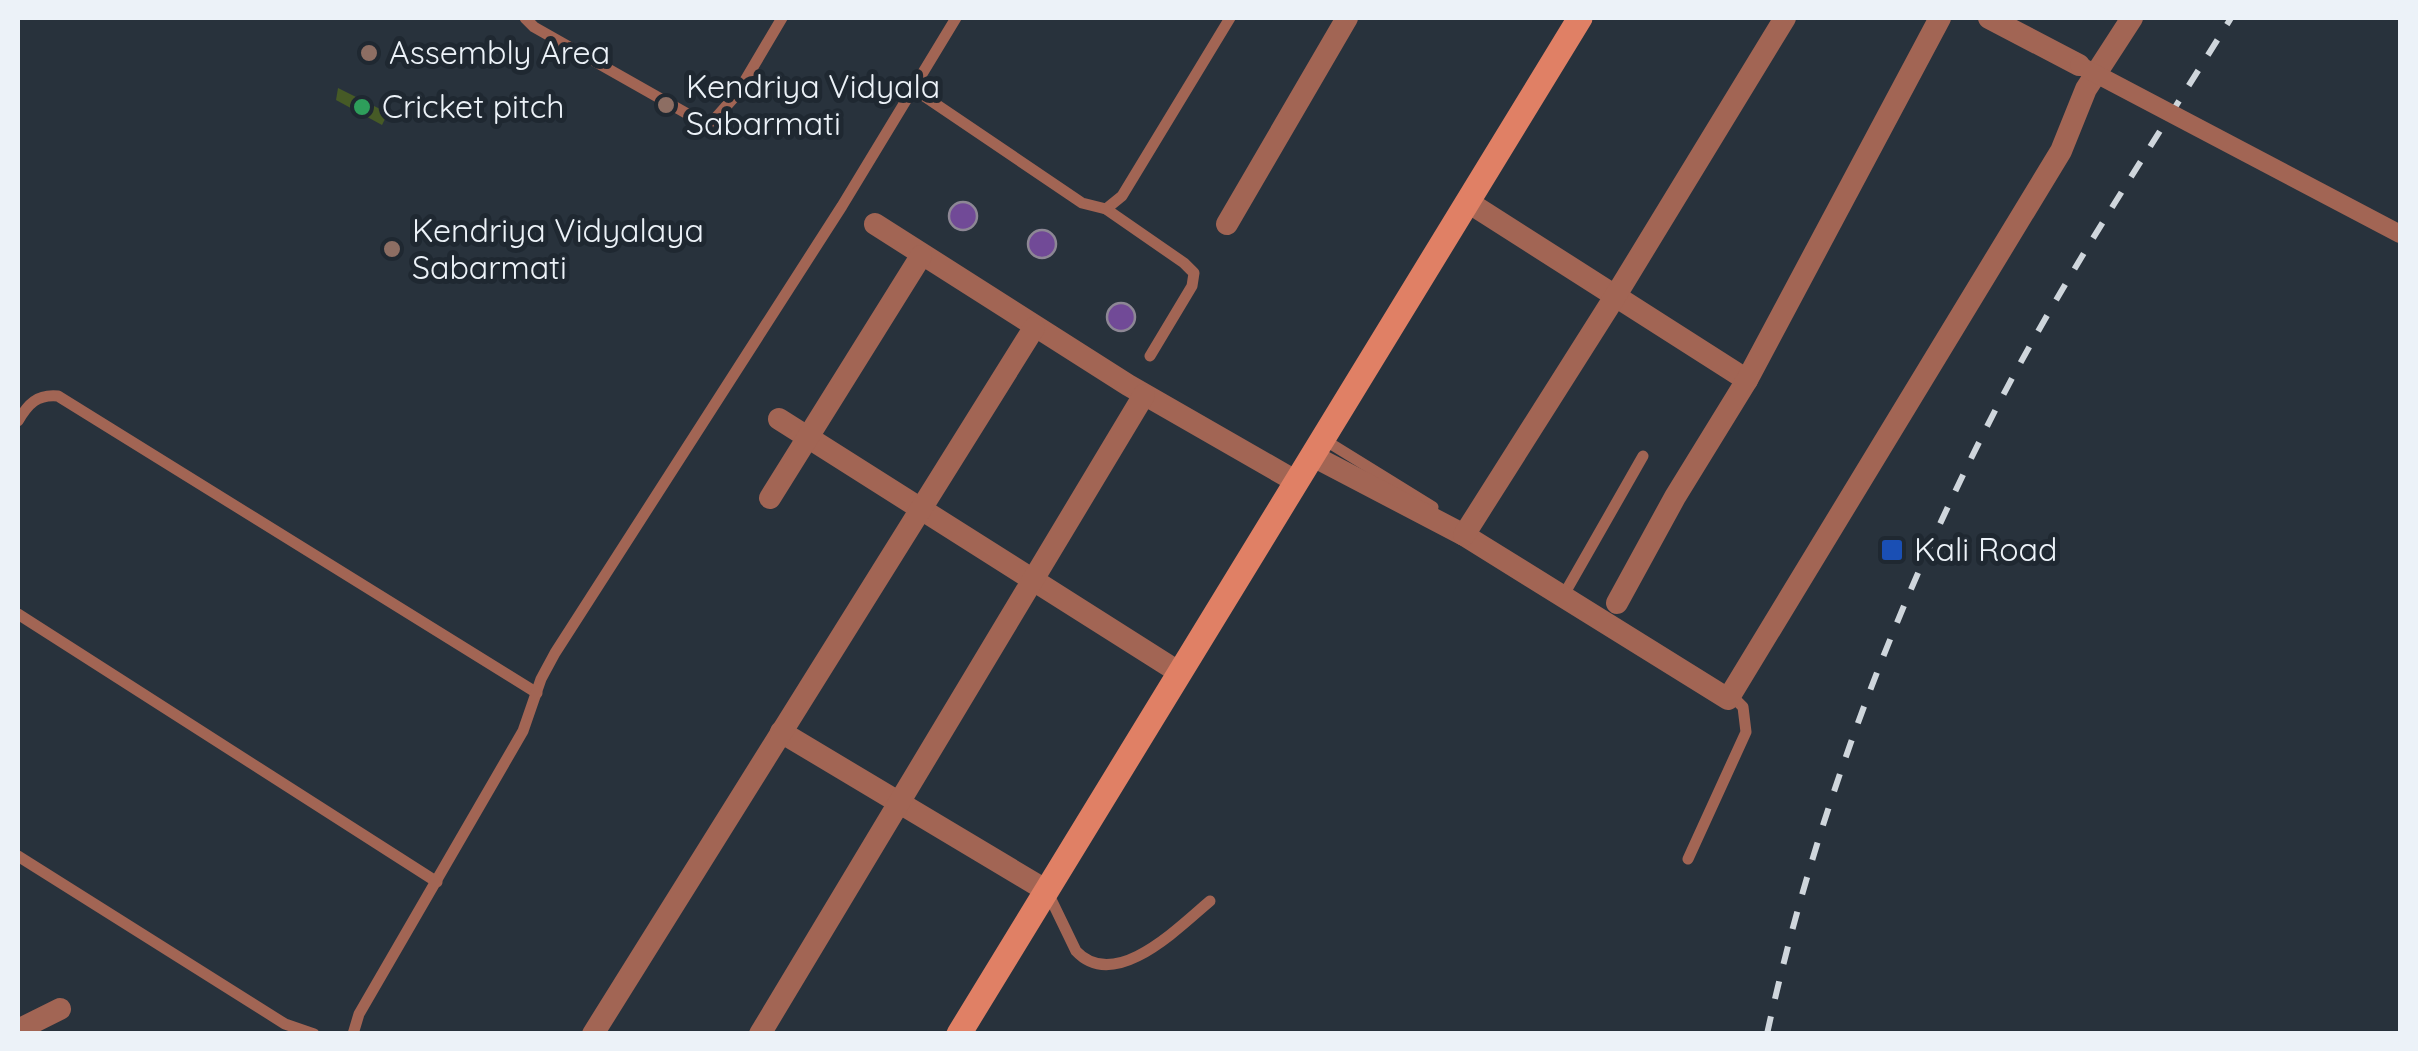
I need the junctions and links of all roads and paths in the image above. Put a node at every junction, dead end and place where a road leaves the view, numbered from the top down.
1 (525, 18) edge
2 (782, 18) edge
3 (956, 18) edge
4 (1230, 18) edge
5 (1347, 18) edge
6 (1580, 18) edge
7 (1785, 18) edge
8 (1940, 18) edge
9 (1989, 18) edge
10 (2132, 18) edge
11 (2079, 65) joint
12 (914, 90) junction
13 (1468, 202) junction
14 (1106, 208) junction
15 (875, 224) dead end
16 (1227, 224) dead end
17 (2400, 234) edge
18 (921, 256) junction
19 (1616, 295) junction
20 (1034, 328) junction
21 (1150, 356) dead end
22 (1746, 380) junction
23 (1144, 395) junction
24 (779, 419) dead end
25 (1887, 419) dead end
26 (18, 421) edge
27 (807, 438) junction
28 (1318, 448) junction
29 (1644, 456) dead end
30 (1297, 482) junction
31 (770, 498) dead end
32 (920, 510) junction
33 (1466, 532) junction
34 (1034, 580) junction
35 (1566, 590) junction
36 (18, 614) edge
37 (1609, 617) junction
38 (1180, 673) junction
39 (537, 693) junction
40 (1729, 693) junction
41 (782, 732) junction
42 (901, 804) junction
43 (18, 856) edge
44 (1688, 859) dead end
45 (437, 882) junction
46 (1046, 890) junction
47 (1210, 901) dead end
48 (60, 1009) dead end
49 (18, 1030) edge
50 (314, 1034) edge
51 (353, 1034) edge
52 (593, 1034) edge
53 (760, 1034) edge
54 (959, 1034) edge

1 - 2 lane
3 - 12 lane
4 - 14 lane
5 - 16 street
6 - 13 main road
7 - 19 street
8 - 22 street
9 - 11 street
10 - 40 street
11 - 17 street, bridge
12 - 14 lane
12 - 39 lane
13 - 19 street
13 - 28 main road
14 - 21 lane
15 - 18 street
18 - 20 street
18 - 27 street
19 - 22 street
19 - 33 street
20 - 23 street
20 - 32 street
22 - 37 street
23 - 30 street
23 - 34 street
24 - 27 street
25 - 40 lane
26 - 39 lane
27 - 31 street
27 - 32 street
28 - 30 main road
28 - 33 street
29 - 35 lane
30 - 38 main road
32 - 34 street
32 - 41 street
33 - 35 lane
33 - 37 street
34 - 38 street
34 - 42 street
35 - 40 lane
36 - 45 lane
37 - 40 street
38 - 46 main road
39 - 45 lane
40 - 44 lane
41 - 42 street
41 - 52 street
42 - 46 street
42 - 53 street
43 - 50 lane
45 - 51 lane
46 - 47 lane
46 - 54 main road
48 - 49 street

